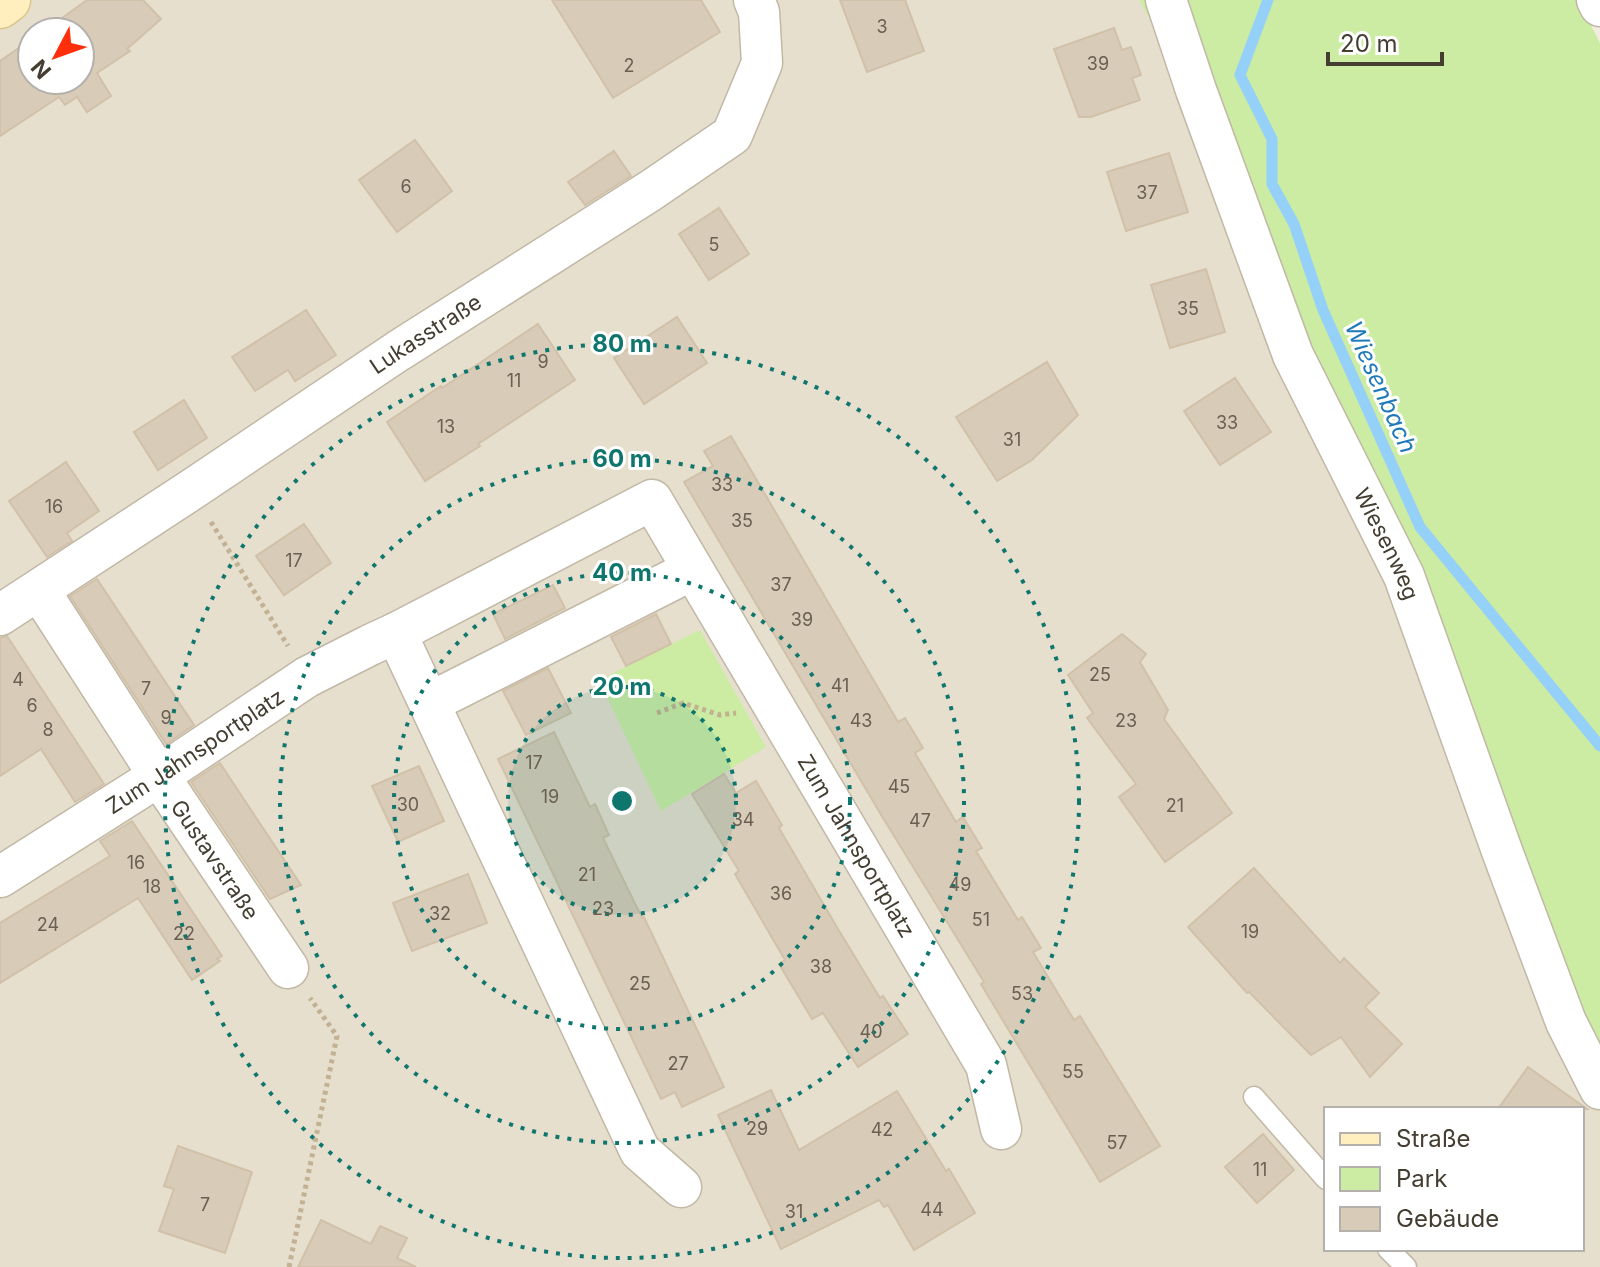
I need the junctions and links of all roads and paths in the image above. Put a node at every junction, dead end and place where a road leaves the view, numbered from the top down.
1 (8, 0) edge
2 (754, 0) edge
3 (1166, 0) edge
4 (1597, 0) edge
5 (0, 6) edge
6 (1600, 6) edge
7 (191, 490) junction
8 (692, 570) junction
9 (39, 590) junction
10 (0, 615) edge
11 (396, 633) junction
12 (307, 677) junction
13 (770, 701) junction
14 (429, 703) junction
15 (657, 713) dead end
16 (159, 776) junction
17 (0, 877) edge
18 (288, 968) joint
19 (1600, 1089) edge
20 (1254, 1097) dead end
21 (1001, 1129) dead end
22 (1324, 1177) edge
23 (681, 1187) dead end
24 (1390, 1251) edge
25 (289, 1267) edge
26 (1406, 1267) edge

1 - 5 main road
2 - 7 street, Lukasstraße
3 - 19 street, Wiesenweg
4 - 6 street
7 - 9 street, Lukasstraße
7 - 12 path
8 - 11 street, Zum Jahnsportplatz
8 - 13 street, Zum Jahnsportplatz
8 - 14 street
9 - 10 street, Lukasstraße
9 - 16 street, Gustavstraße
11 - 12 street, Zum Jahnsportplatz
11 - 14 street
12 - 16 street, Zum Jahnsportplatz
13 - 15 path
13 - 21 street, Zum Jahnsportplatz
14 - 23 street
16 - 17 street, Zum Jahnsportplatz
16 - 18 street, Gustavstraße
18 - 25 path
20 - 22 lane
24 - 26 lane

